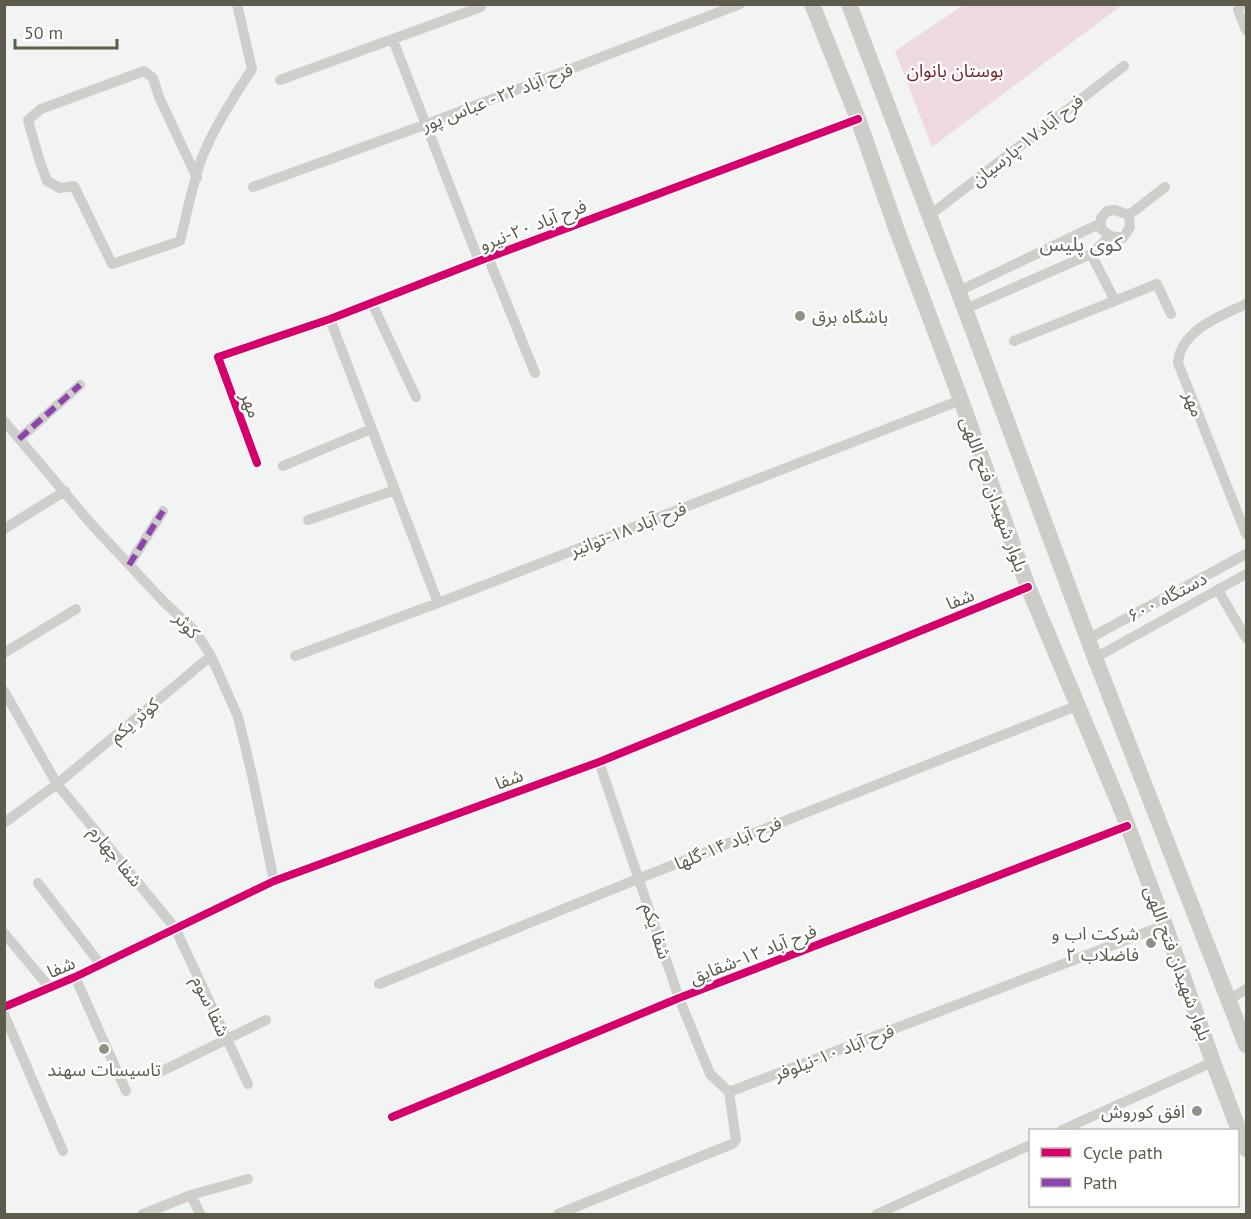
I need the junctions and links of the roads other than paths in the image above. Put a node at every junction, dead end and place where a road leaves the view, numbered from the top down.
1 (237, 4) edge
2 (740, 4) edge
3 (812, 4) edge
4 (849, 4) edge
5 (1242, 4) edge
6 (481, 8) dead end
7 (1246, 30) edge
8 (393, 40) junction
9 (1124, 66) dead end
10 (280, 80) dead end
11 (858, 118) junction
12 (427, 124) junction
13 (197, 178) junction
14 (254, 187) dead end
15 (1165, 187) dead end
16 (930, 215) junction
17 (1129, 215) junction
18 (1101, 223) junction
19 (1110, 236) junction
20 (1091, 254) junction
21 (484, 259) junction
22 (959, 291) junction
23 (1115, 301) junction
24 (372, 303) junction
25 (1246, 304) edge
26 (965, 309) junction
27 (1171, 314) dead end
28 (330, 319) junction
29 (1014, 340) dead end
30 (218, 357) joint
31 (535, 373) dead end
32 (80, 385) dead end
33 (416, 397) dead end
34 (961, 400) junction
35 (4, 421) edge
36 (372, 429) junction
37 (19, 439) junction
38 (257, 463) dead end
39 (283, 466) dead end
40 (395, 490) junction
41 (65, 491) junction
42 (163, 511) dead end
43 (308, 520) dead end
44 (4, 529) edge
45 (1246, 534) edge
46 (1246, 554) edge
47 (129, 565) junction
48 (1246, 574) edge
49 (1028, 587) junction
50 (1218, 590) junction
51 (438, 603) junction
52 (76, 609) dead end
53 (1246, 638) edge
54 (1088, 639) junction
55 (4, 653) edge
56 (212, 656) junction
57 (295, 656) dead end
58 (1095, 658) junction
59 (4, 691) edge
60 (1079, 705) junction
61 (598, 762) junction
62 (57, 784) junction
63 (4, 823) edge
64 (1127, 826) junction
65 (640, 878) junction
66 (274, 881) junction
67 (38, 883) dead end
68 (1165, 925) junction
69 (175, 928) junction
70 (4, 933) edge
71 (101, 965) junction
72 (75, 977) junction
73 (379, 984) dead end
74 (50, 988) junction
75 (1246, 989) edge
76 (680, 998) junction
77 (1229, 1000) junction
78 (4, 1007) edge
79 (4, 1014) edge
80 (266, 1020) dead end
81 (227, 1040) junction
82 (1246, 1045) edge
83 (1212, 1062) junction
84 (156, 1074) dead end
85 (248, 1084) dead end
86 (126, 1091) dead end
87 (729, 1092) junction
88 (392, 1117) dead end
89 (1066, 1129) edge
90 (1238, 1129) edge
91 (1239, 1131) edge
92 (1029, 1145) edge
93 (1246, 1149) edge
94 (63, 1151) dead end
95 (248, 1179) dead end
96 (191, 1195) junction
97 (142, 1215) edge
98 (200, 1215) edge
99 (558, 1215) edge
100 (877, 1215) edge

1 - 13 street
2 - 12 street, فرح آباد ۲۲ - عباس پور
3 - 11 main road, بلوار شهیدان فتح اللهی
4 - 16 main road, بلوار شهیدان فتح اللهی
5 - 7 street
6 - 8 street
8 - 10 street
8 - 12 street
9 - 16 street, فرح آباد۱۷-پارسیان
11 - 21 street, فرح آباد ۲۰-نیرو
11 - 34 main road, بلوار شهیدان فتح اللهی
12 - 14 street, فرح آباد ۲۲ - عباس پور
12 - 21 street
13 - 13 street
15 - 17 street
16 - 22 main road, بلوار شهیدان فتح اللهی
17 - 18 street
17 - 19 street
18 - 19 street
18 - 22 street
19 - 20 street
20 - 23 street
20 - 26 street
21 - 24 street, فرح آباد ۲۰-نیرو
21 - 31 street
22 - 26 main road, بلوار شهیدان فتح اللهی
23 - 27 street
23 - 29 street
24 - 28 street, فرح آباد ۲۰-نیرو
24 - 33 street
25 - 45 street, مهر
26 - 54 main road, بلوار شهیدان فتح اللهی
28 - 30 street, فرح آباد ۲۰-نیرو
28 - 36 street
30 - 38 street, مهر
32 - 37 street
34 - 49 main road, بلوار شهیدان فتح اللهی
34 - 51 street, فرح آباد ۱۸-توانیر
35 - 37 street, کوثر
36 - 39 street
36 - 40 street
37 - 41 street, کوثر
40 - 43 street
40 - 51 street
41 - 44 street
41 - 47 street, کوثر
42 - 47 street
46 - 54 street, ۶۰۰ دستگاه
47 - 56 street, کوثر
48 - 50 street, ۶۰۰ دستگاه
49 - 60 main road, بلوار شهیدان فتح اللهی
49 - 61 street, شفا
50 - 53 street
50 - 58 street, ۶۰۰ دستگاه
51 - 57 street, فرح آباد ۱۸-توانیر
52 - 55 street
54 - 58 main road, بلوار شهیدان فتح اللهی
56 - 62 street, کوثر یکم
56 - 66 street, کوثر
58 - 77 main road, بلوار شهیدان فتح اللهی
59 - 62 street, شفا چهارم
60 - 64 main road, بلوار شهیدان فتح اللهی
60 - 65 street, فرح آباد ۱۴-گلها
61 - 65 street, شفا یکم
61 - 66 street, شفا
62 - 63 street
62 - 69 street, شفا چهارم
64 - 68 main road, بلوار شهیدان فتح اللهی
64 - 76 street, فرح آباد ۱۲-شقایق
65 - 73 street, فرح آباد ۱۴-گلها
65 - 76 street, شفا یکم
66 - 69 street, شفا
67 - 71 street
68 - 83 main road, بلوار شهیدان فتح اللهی
68 - 87 street, فرح آباد ۱۰-نیلوفر
69 - 71 street, شفا
69 - 81 street, شفا سوم
70 - 74 street
71 - 72 street, شفا
72 - 74 street, شفا
72 - 86 street
74 - 78 street, شفا
75 - 77 street
76 - 87 street, شفا یکم
76 - 88 street, فرح آباد ۱۲-شقایق
77 - 82 main road, بلوار شهیدان فتح اللهی
79 - 94 street
80 - 81 street
81 - 84 street
81 - 85 street, شفا سوم
83 - 89 street
83 - 90 main road, بلوار شهیدان فتح اللهی
87 - 99 street
91 - 93 main road, بلوار شهیدان فتح اللهی
92 - 100 street
95 - 96 street
96 - 97 street
96 - 98 street

